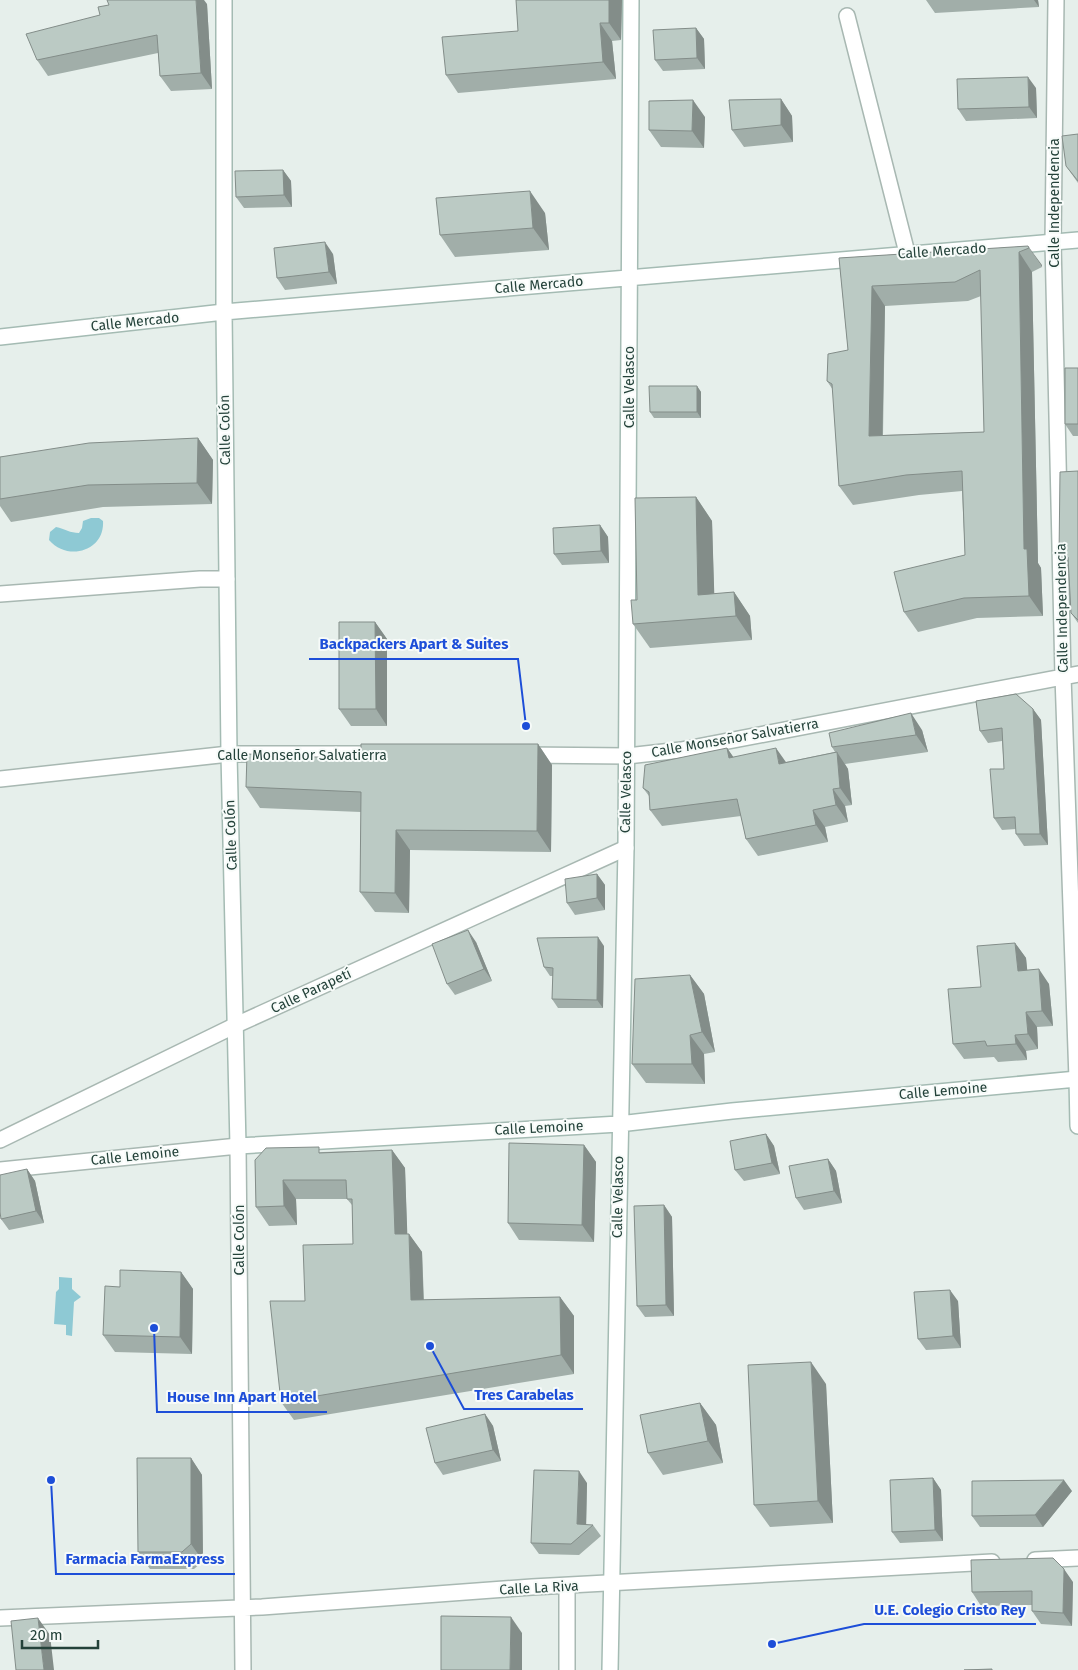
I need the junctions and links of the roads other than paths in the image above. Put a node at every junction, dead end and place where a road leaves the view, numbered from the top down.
1 (224, 0) edge
2 (631, 0) edge
3 (1056, 0) edge
4 (847, 16) dead end
5 (1078, 240) edge
6 (1053, 242) junction
7 (907, 253) junction
8 (630, 277) junction
9 (224, 312) junction
10 (0, 337) edge
11 (227, 579) junction
12 (0, 594) edge
13 (1071, 675) edge
14 (229, 754) junction
15 (398, 754) edge
16 (507, 755) edge
17 (627, 756) junction
18 (0, 779) edge
19 (626, 848) junction
20 (236, 1025) junction
21 (1077, 1079) edge
22 (619, 1124) junction
23 (1078, 1126) edge
24 (0, 1140) edge
25 (238, 1146) junction
26 (0, 1170) edge
27 (1078, 1558) edge
28 (610, 1584) junction
29 (567, 1586) junction
30 (242, 1608) junction
31 (0, 1618) edge
32 (243, 1670) edge
33 (567, 1670) edge
34 (610, 1670) edge

1 - 9 street, Calle Colón
2 - 8 street, Calle Velasco
3 - 6 street, Calle Independencia
4 - 7 street
5 - 6 street, Calle Mercado
6 - 7 street, Calle Mercado
6 - 13 street, Calle Independencia
7 - 8 street, Calle Mercado
8 - 9 street, Calle Mercado
8 - 17 street, Calle Velasco
9 - 10 street, Calle Mercado
9 - 11 street, Calle Colón
11 - 12 street
11 - 14 street, Calle Colón
13 - 17 street, Calle Monseñor Salvatierra
13 - 21 street, Calle Independencia
14 - 15 street, Calle Monseñor Salvatierra
14 - 18 street, Calle Monseñor Salvatierra
14 - 20 street, Calle Colón
16 - 17 street, Calle Monseñor Salvatierra
17 - 19 street, Calle Velasco
19 - 20 street, Calle Parapetí
19 - 22 street, Calle Velasco
20 - 24 street, Calle Parapetí
20 - 25 street, Calle Colón
21 - 22 street, Calle Lemoine
21 - 23 street, Calle Independencia
22 - 25 street, Calle Lemoine
22 - 28 street, Calle Velasco
25 - 26 street, Calle Lemoine
25 - 30 street, Calle Colón
27 - 28 street, Calle La Riva
28 - 29 street, Calle La Riva
28 - 34 street, Calle Velasco
29 - 30 street, Calle La Riva
29 - 33 street
30 - 31 street, Calle La Riva
30 - 32 street, Calle Colón

